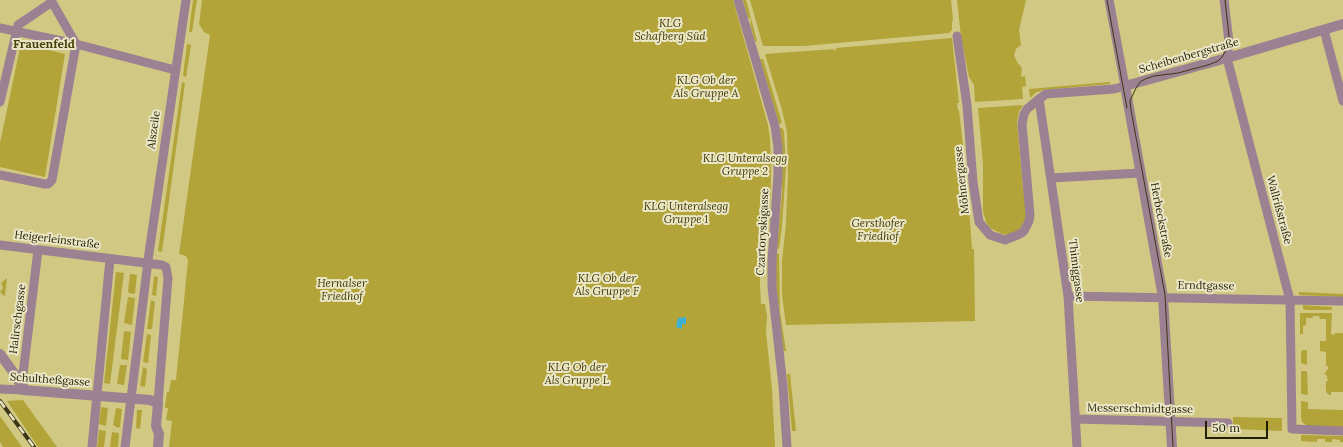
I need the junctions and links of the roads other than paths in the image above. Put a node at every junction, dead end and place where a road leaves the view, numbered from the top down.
1 (186, 0) edge
2 (738, 0) edge
3 (1109, 0) edge
4 (1224, 0) edge
5 (52, 1) edge
6 (1343, 24) edge
7 (0, 28) edge
8 (1324, 30) junction
9 (16, 32) junction
10 (957, 36) dead end
11 (76, 44) junction
12 (1227, 58) junction
13 (175, 70) junction
14 (1125, 86) junction
15 (1039, 99) junction
16 (1343, 101) edge
17 (0, 102) edge
18 (1140, 174) junction
19 (0, 175) edge
20 (1051, 178) junction
21 (0, 245) edge
22 (38, 250) junction
23 (110, 259) junction
24 (148, 263) junction
25 (1068, 296) junction
26 (1163, 297) junction
27 (1290, 300) junction
28 (1343, 301) edge
29 (0, 354) edge
30 (0, 389) edge
31 (23, 390) junction
32 (97, 396) junction
33 (130, 398) junction
34 (158, 403) junction
35 (1076, 419) junction
36 (1170, 421) junction
37 (1228, 423) dead end
38 (1343, 430) edge
39 (92, 447) edge
40 (125, 447) edge
41 (158, 447) edge
42 (787, 447) edge
43 (1077, 447) edge
44 (1172, 447) edge

1 - 13 street, Alszeile
2 - 42 street, Czartoryskigasse
3 - 14 street, Herbeckstraße
4 - 12 street, Wallrißstraße
5 - 9 street
5 - 11 street
6 - 8 street, Scheibenbergstraße
7 - 9 street
8 - 12 street, Scheibenbergstraße
8 - 16 street
9 - 11 street
9 - 17 street
10 - 15 street, Möhnergasse
11 - 13 street
11 - 19 street
12 - 14 street, Scheibenbergstraße
12 - 27 street, Wallrißstraße
13 - 24 street, Alszeile
14 - 15 street, Scheibenbergstraße
14 - 18 street, Herbeckstraße
15 - 20 street, Thimiggasse
18 - 20 street
18 - 26 street, Herbeckstraße
20 - 25 street, Thimiggasse
21 - 22 street, Heigerleinstraße
22 - 23 street, Heigerleinstraße
22 - 31 street, Halirschgasse
23 - 24 street, Heigerleinstraße
23 - 32 street
24 - 33 street, Alszeile
24 - 34 street, Heigerleinstraße
25 - 26 street, Erndtgasse
25 - 35 street, Thimiggasse
26 - 27 street, Erndtgasse
26 - 36 street, Herbeckstraße
27 - 28 street, Erndtgasse
27 - 38 street, Wallrißstraße
29 - 31 street
30 - 31 street, Schultheßgasse
31 - 32 street, Schultheßgasse
32 - 33 street, Schultheßgasse
32 - 39 street
33 - 34 street, Schultheßgasse
33 - 40 street, Alszeile
34 - 41 street
35 - 36 street, Messerschmidtgasse
35 - 43 street, Thimiggasse
36 - 37 street, Messerschmidtgasse
36 - 44 street, Herbeckstraße

